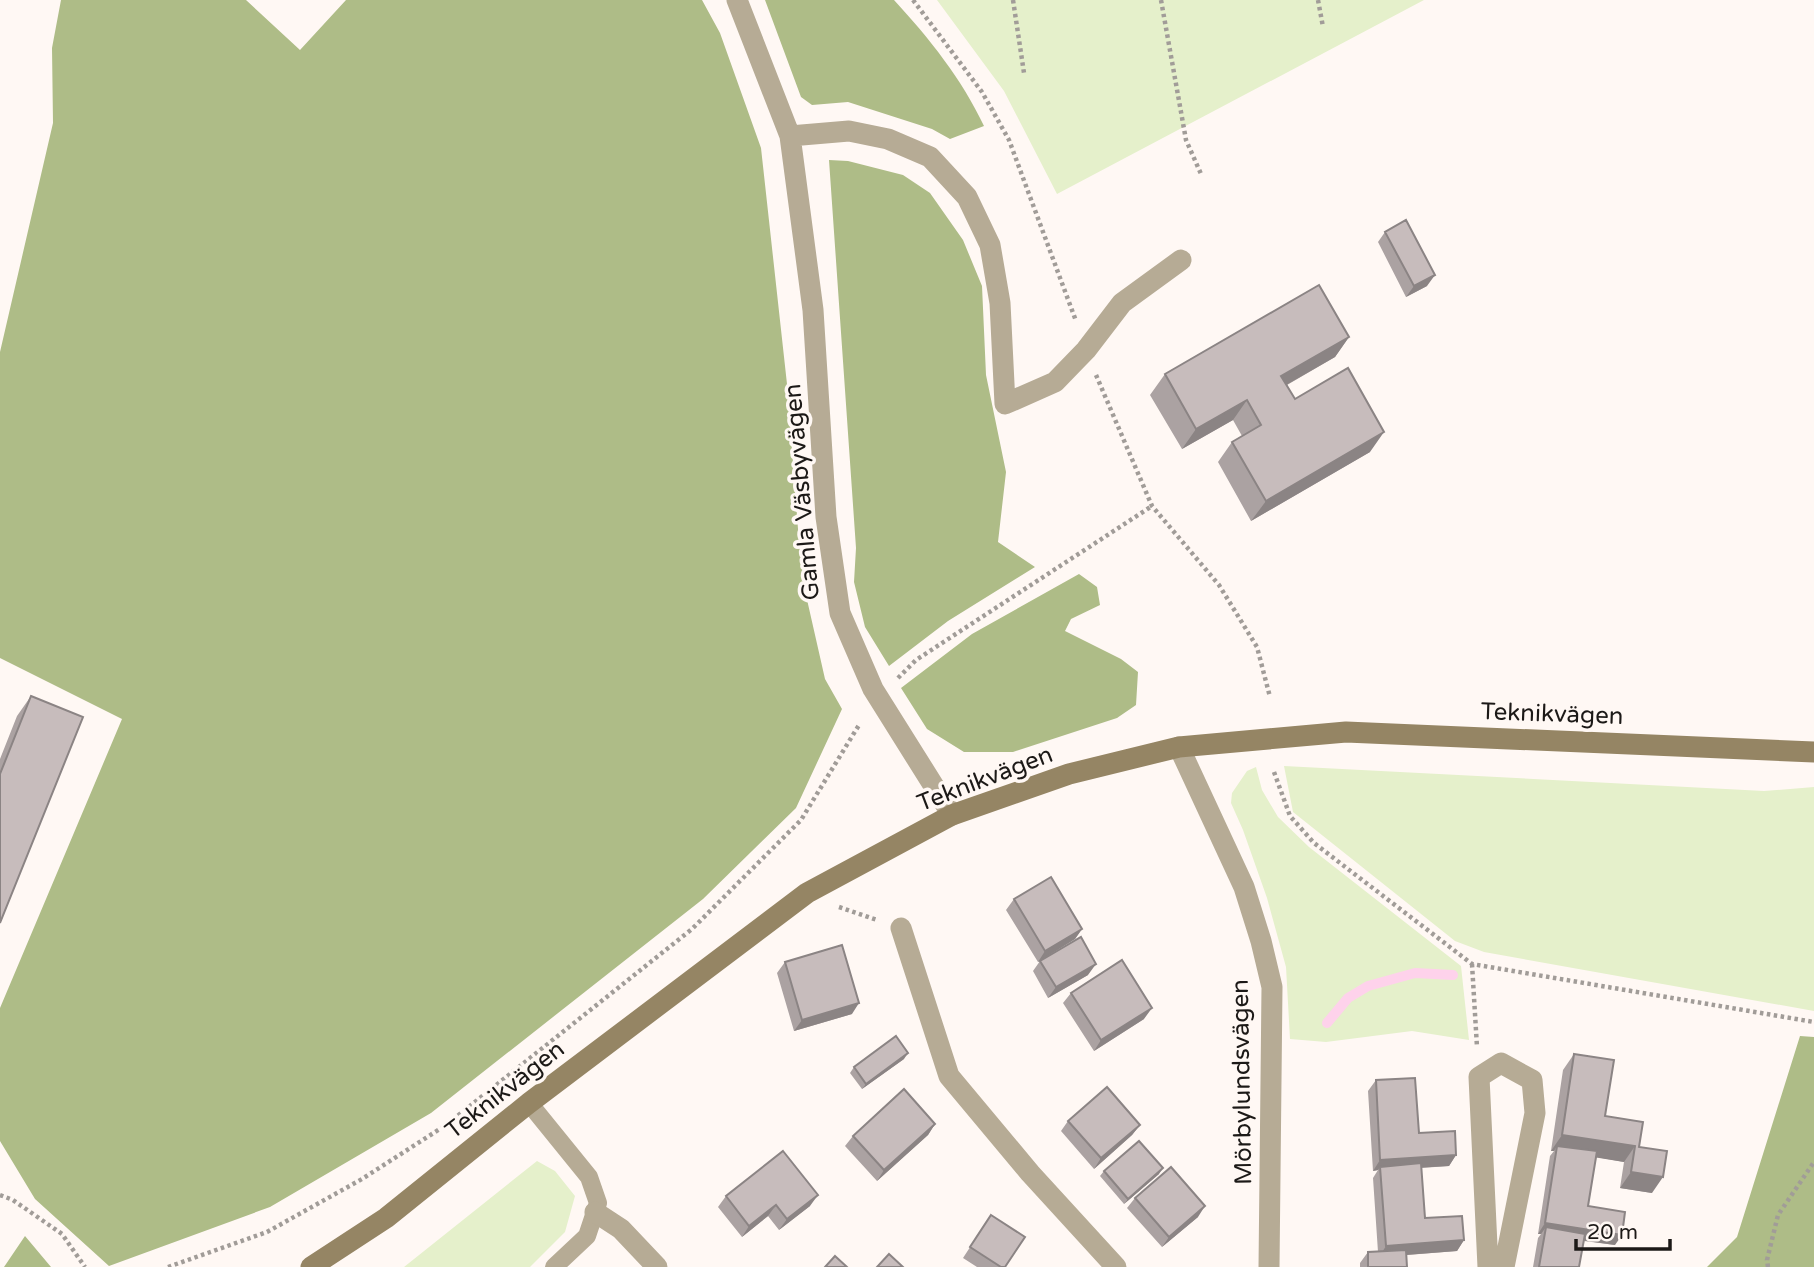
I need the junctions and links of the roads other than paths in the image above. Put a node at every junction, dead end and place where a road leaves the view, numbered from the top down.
1 (737, 0) edge
2 (790, 136) junction
3 (1181, 260) dead end
4 (1179, 747) junction
5 (1814, 752) edge
6 (952, 815) junction
7 (901, 928) road end
8 (529, 1103) junction
9 (595, 1212) junction
10 (311, 1267) edge
11 (554, 1267) edge
12 (657, 1267) edge
13 (1116, 1267) edge
14 (1269, 1267) edge
15 (1488, 1267) edge
16 (1504, 1267) edge

1 - 2 street, Gamla Väsbyvägen
2 - 3 street
2 - 6 street, Gamla Väsbyvägen
4 - 5 street, Teknikvägen
4 - 6 street, Teknikvägen
4 - 14 street, Mörbylundsvägen
6 - 8 street, Teknikvägen
7 - 13 street
8 - 9 lane
8 - 10 street, Teknikvägen
9 - 11 lane
9 - 12 street
15 - 16 street

